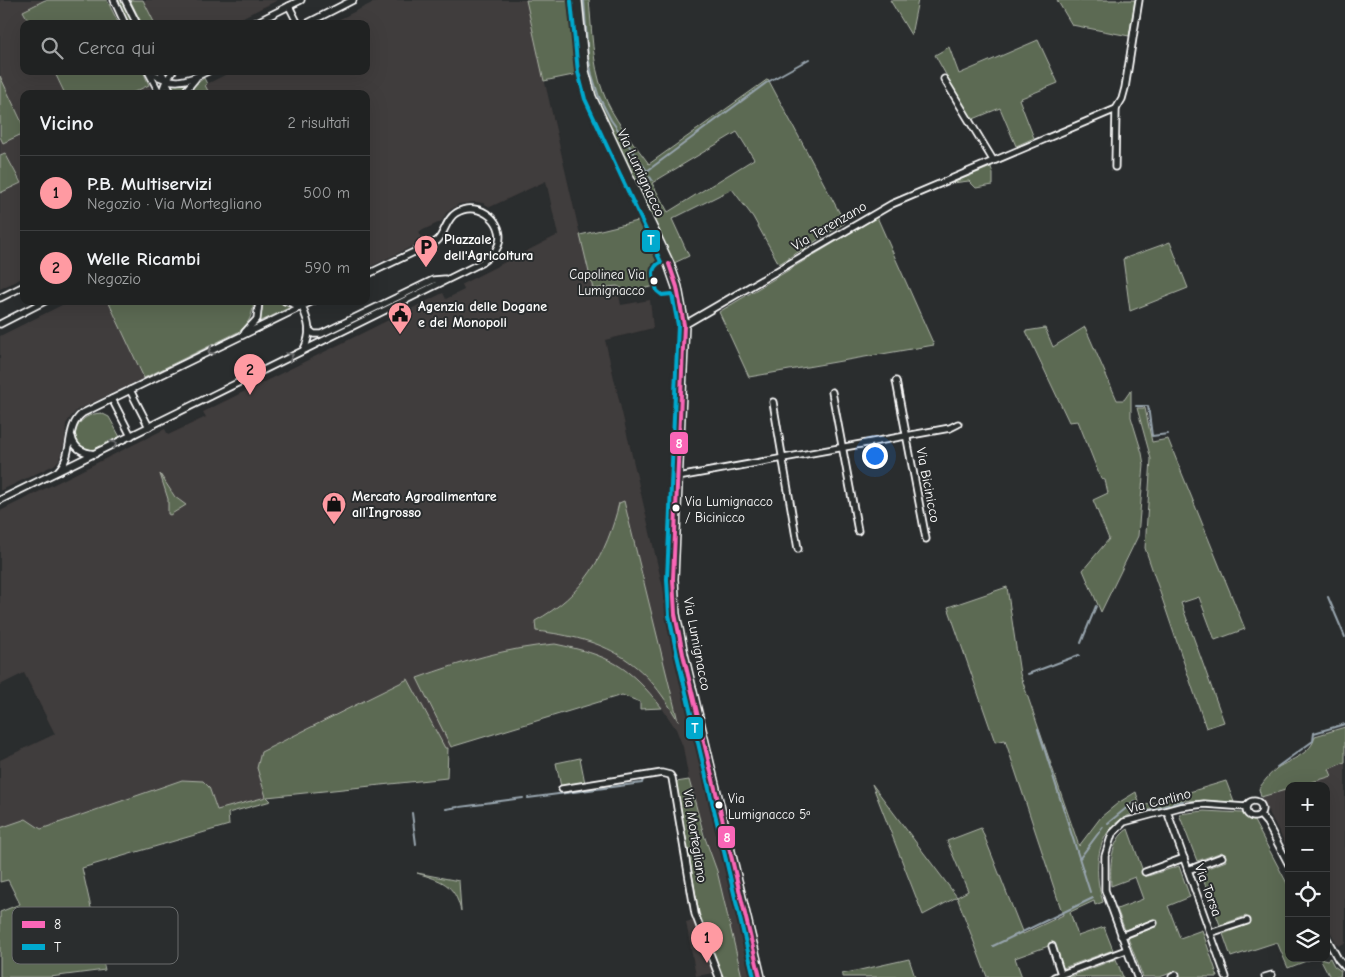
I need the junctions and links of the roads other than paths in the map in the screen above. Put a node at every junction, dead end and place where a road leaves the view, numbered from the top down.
1 (114, 0) edge
2 (125, 0) edge
3 (301, 0) edge
4 (353, 0) edge
5 (577, 0) edge
6 (1139, 0) edge
7 (289, 6) junction
8 (123, 20) edge
9 (135, 20) edge
10 (261, 20) edge
11 (296, 20) edge
12 (314, 20) edge
13 (150, 75) edge
14 (155, 75) edge
15 (163, 75) edge
16 (170, 75) edge
17 (201, 75) edge
18 (198, 77) junction
19 (944, 79) dead end
20 (166, 81) junction
21 (158, 90) edge
22 (162, 90) edge
23 (170, 90) edge
24 (187, 90) edge
25 (1116, 109) junction
26 (993, 160) junction
27 (1115, 167) dead end
28 (370, 273) edge
29 (447, 279) junction
30 (20, 288) edge
31 (0, 298) edge
32 (37, 305) edge
33 (258, 305) edge
34 (299, 305) edge
35 (302, 306) junction
36 (0, 324) edge
37 (684, 324) junction
38 (309, 330) junction
39 (235, 339) junction
40 (304, 349) junction
41 (896, 381) dead end
42 (130, 390) junction
43 (832, 392) dead end
44 (112, 399) junction
45 (773, 402) dead end
46 (958, 424) dead end
47 (149, 426) junction
48 (71, 430) junction
49 (906, 435) junction
50 (131, 436) junction
51 (843, 447) junction
52 (95, 454) junction
53 (783, 459) junction
54 (54, 474) junction
55 (678, 476) junction
56 (0, 500) edge
57 (858, 530) dead end
58 (926, 539) dead end
59 (798, 549) dead end
60 (562, 788) dead end
61 (1246, 807) junction
62 (1167, 811) junction
63 (1260, 815) junction
64 (1222, 857) dead end
65 (1285, 857) edge
66 (1184, 858) junction
67 (1188, 870) junction
68 (1145, 872) dead end
69 (1247, 921) dead end
70 (1154, 923) dead end
71 (1210, 933) junction
72 (1121, 936) junction
73 (1330, 944) edge
74 (1052, 946) dead end
75 (1126, 950) junction
76 (1345, 967) edge
77 (1061, 974) junction
78 (1272, 975) dead end
79 (719, 977) edge
80 (760, 977) edge
81 (1054, 977) edge
82 (1137, 977) edge
83 (1226, 977) edge
84 (1265, 977) edge

1 - 8 street
2 - 9 street
3 - 7 street
4 - 12 street
5 - 37 main road, Via Lumignacco
6 - 25 street
7 - 10 street
7 - 11 street
13 - 21 street
14 - 20 street
15 - 20 street
16 - 20 street
17 - 18 street
18 - 20 street
18 - 24 street
19 - 26 street
20 - 22 street
20 - 23 street
25 - 26 street, Via Terenzano
25 - 27 street
26 - 37 street, Via Terenzano
28 - 29 street
29 - 38 street
29 - 40 street
30 - 31 street
32 - 36 street
33 - 39 street
34 - 35 street
35 - 38 street
35 - 39 street
37 - 55 main road, Via Lumignacco
38 - 40 street
39 -> 42 street
47 -> 40 street
41 - 49 street, Via Bicinicco
42 - 44 street
42 - 47 street
43 - 51 street
44 - 48 street
44 - 50 street
45 - 53 street
46 - 49 street, Via Bicinicco
47 - 50 street
48 - 52 street
48 - 54 street
49 - 51 street, Via Bicinicco
49 - 58 street, Via Bicinicco
52 -> 50 street
51 - 53 street, Via Bicinicco
51 - 57 street
52 - 54 street
53 - 55 street, Via Bicinicco
53 - 59 street
54 - 56 street
55 - 80 main road, Via Lumignacco
60 - 79 street, Via Mortegliano
61 - 62 street, Via Carlino
61 - 63 street
61 - 63 street
62 - 66 street, Via Torsa
62 - 72 street, Via Carlino
63 - 65 street
64 - 67 street
66 - 67 street, Via Torsa
66 - 68 street
67 - 71 street, Via Torsa
69 - 71 street
70 - 72 street
71 - 83 street, Via Torsa
72 - 75 street, Via Carlino
73 - 76 street
74 - 77 street
75 - 77 street
75 - 82 street, Via Carlino
77 - 81 street
78 - 84 street

